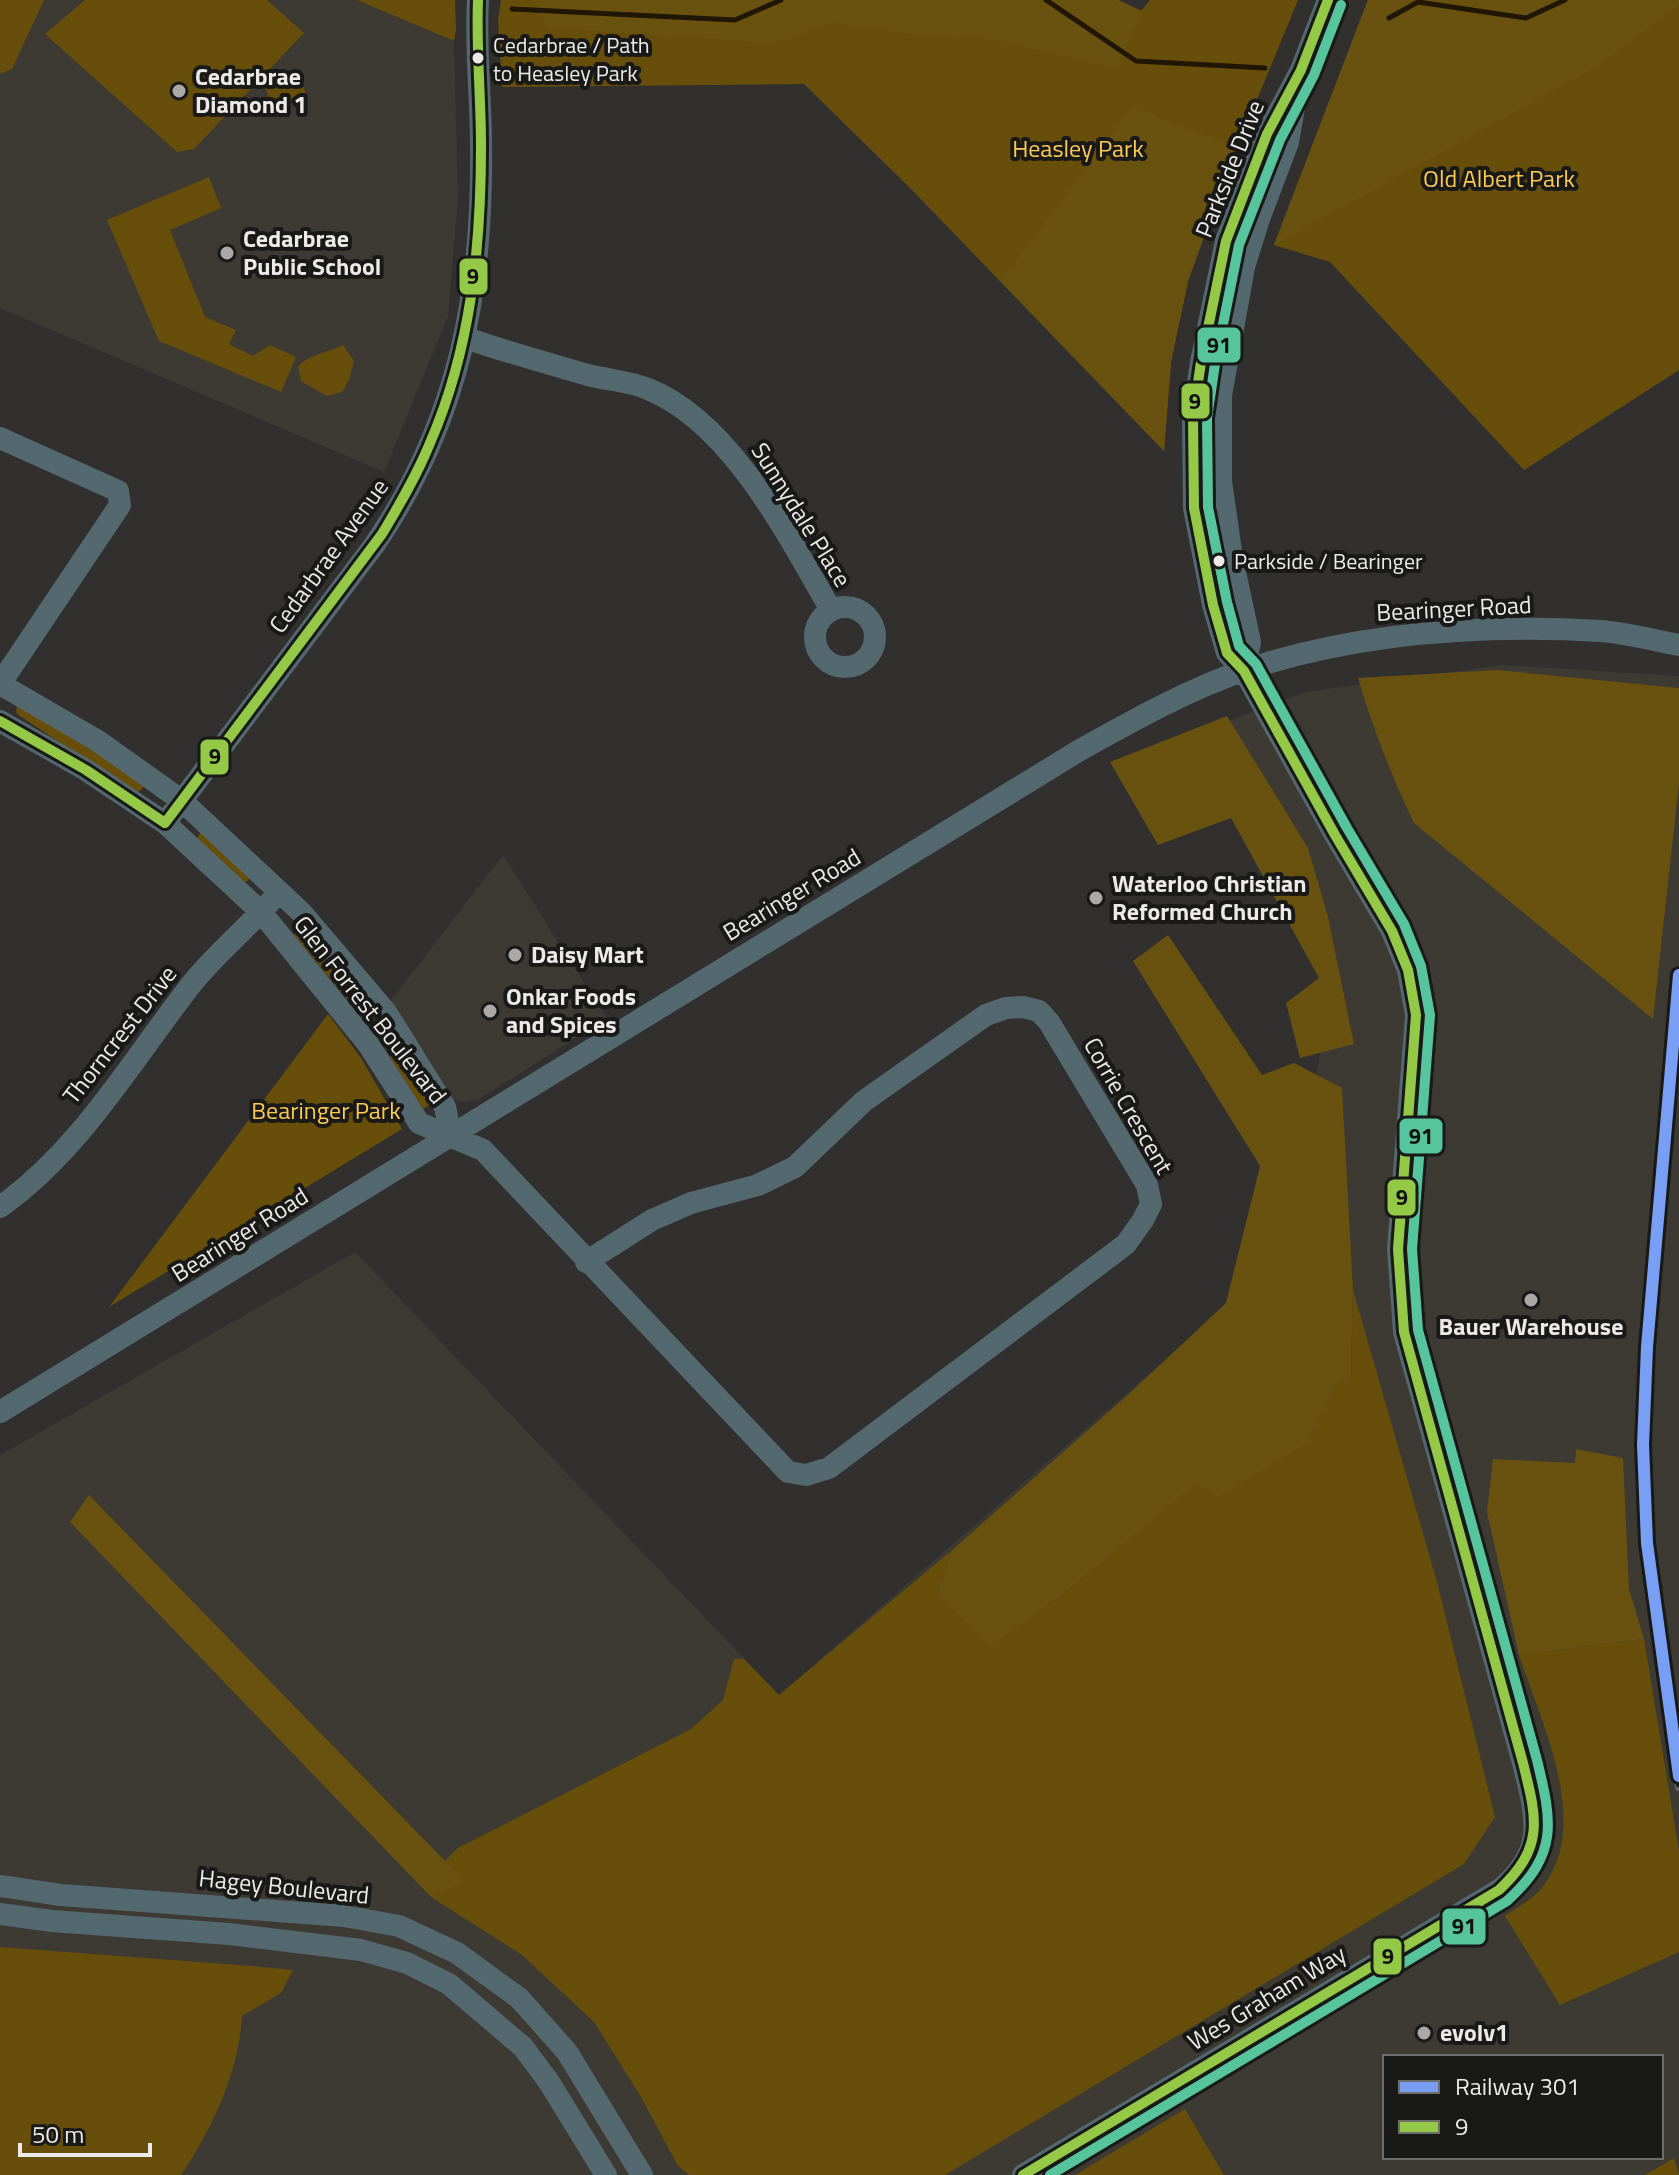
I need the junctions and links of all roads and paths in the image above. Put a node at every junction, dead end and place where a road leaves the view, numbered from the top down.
1 (478, 0) edge
2 (1328, 0) edge
3 (466, 338) junction
4 (0, 438) edge
5 (831, 610) dead end
6 (1679, 645) edge
7 (1244, 671) junction
8 (0, 684) edge
9 (0, 721) edge
10 (181, 800) junction
11 (165, 823) junction
12 (279, 892) junction
13 (261, 912) junction
14 (451, 1136) junction
15 (0, 1207) edge
16 (586, 1262) junction
17 (0, 1412) edge
18 (0, 1886) edge
19 (0, 1914) edge
20 (606, 2175) edge
21 (642, 2175) edge
22 (1023, 2175) edge

1 - 3 street, Cedarbrae Avenue
2 - 7 street, Parkside Drive
3 - 5 street, Sunnydale Place
3 - 10 street, Cedarbrae Avenue
4 - 8 street
6 - 7 street, Bearinger Road
7 - 14 street, Bearinger Road
7 - 22 street, Wes Graham Way
8 - 10 street, Glen Forrest Boulevard
9 - 11 street, Glen Forrest Boulevard
10 - 11 street, Cedarbrae Avenue
10 - 12 street, Glen Forrest Boulevard
11 - 13 street, Glen Forrest Boulevard
12 - 13 street, Thorncrest Drive
12 - 14 street, Glen Forrest Boulevard
13 - 14 street, Glen Forrest Boulevard
13 - 15 street, Thorncrest Drive
14 - 16 street, Corrie Crescent
14 - 17 street, Bearinger Road
16 - 16 street, Corrie Crescent
18 - 21 street, Hagey Boulevard
19 - 20 street

